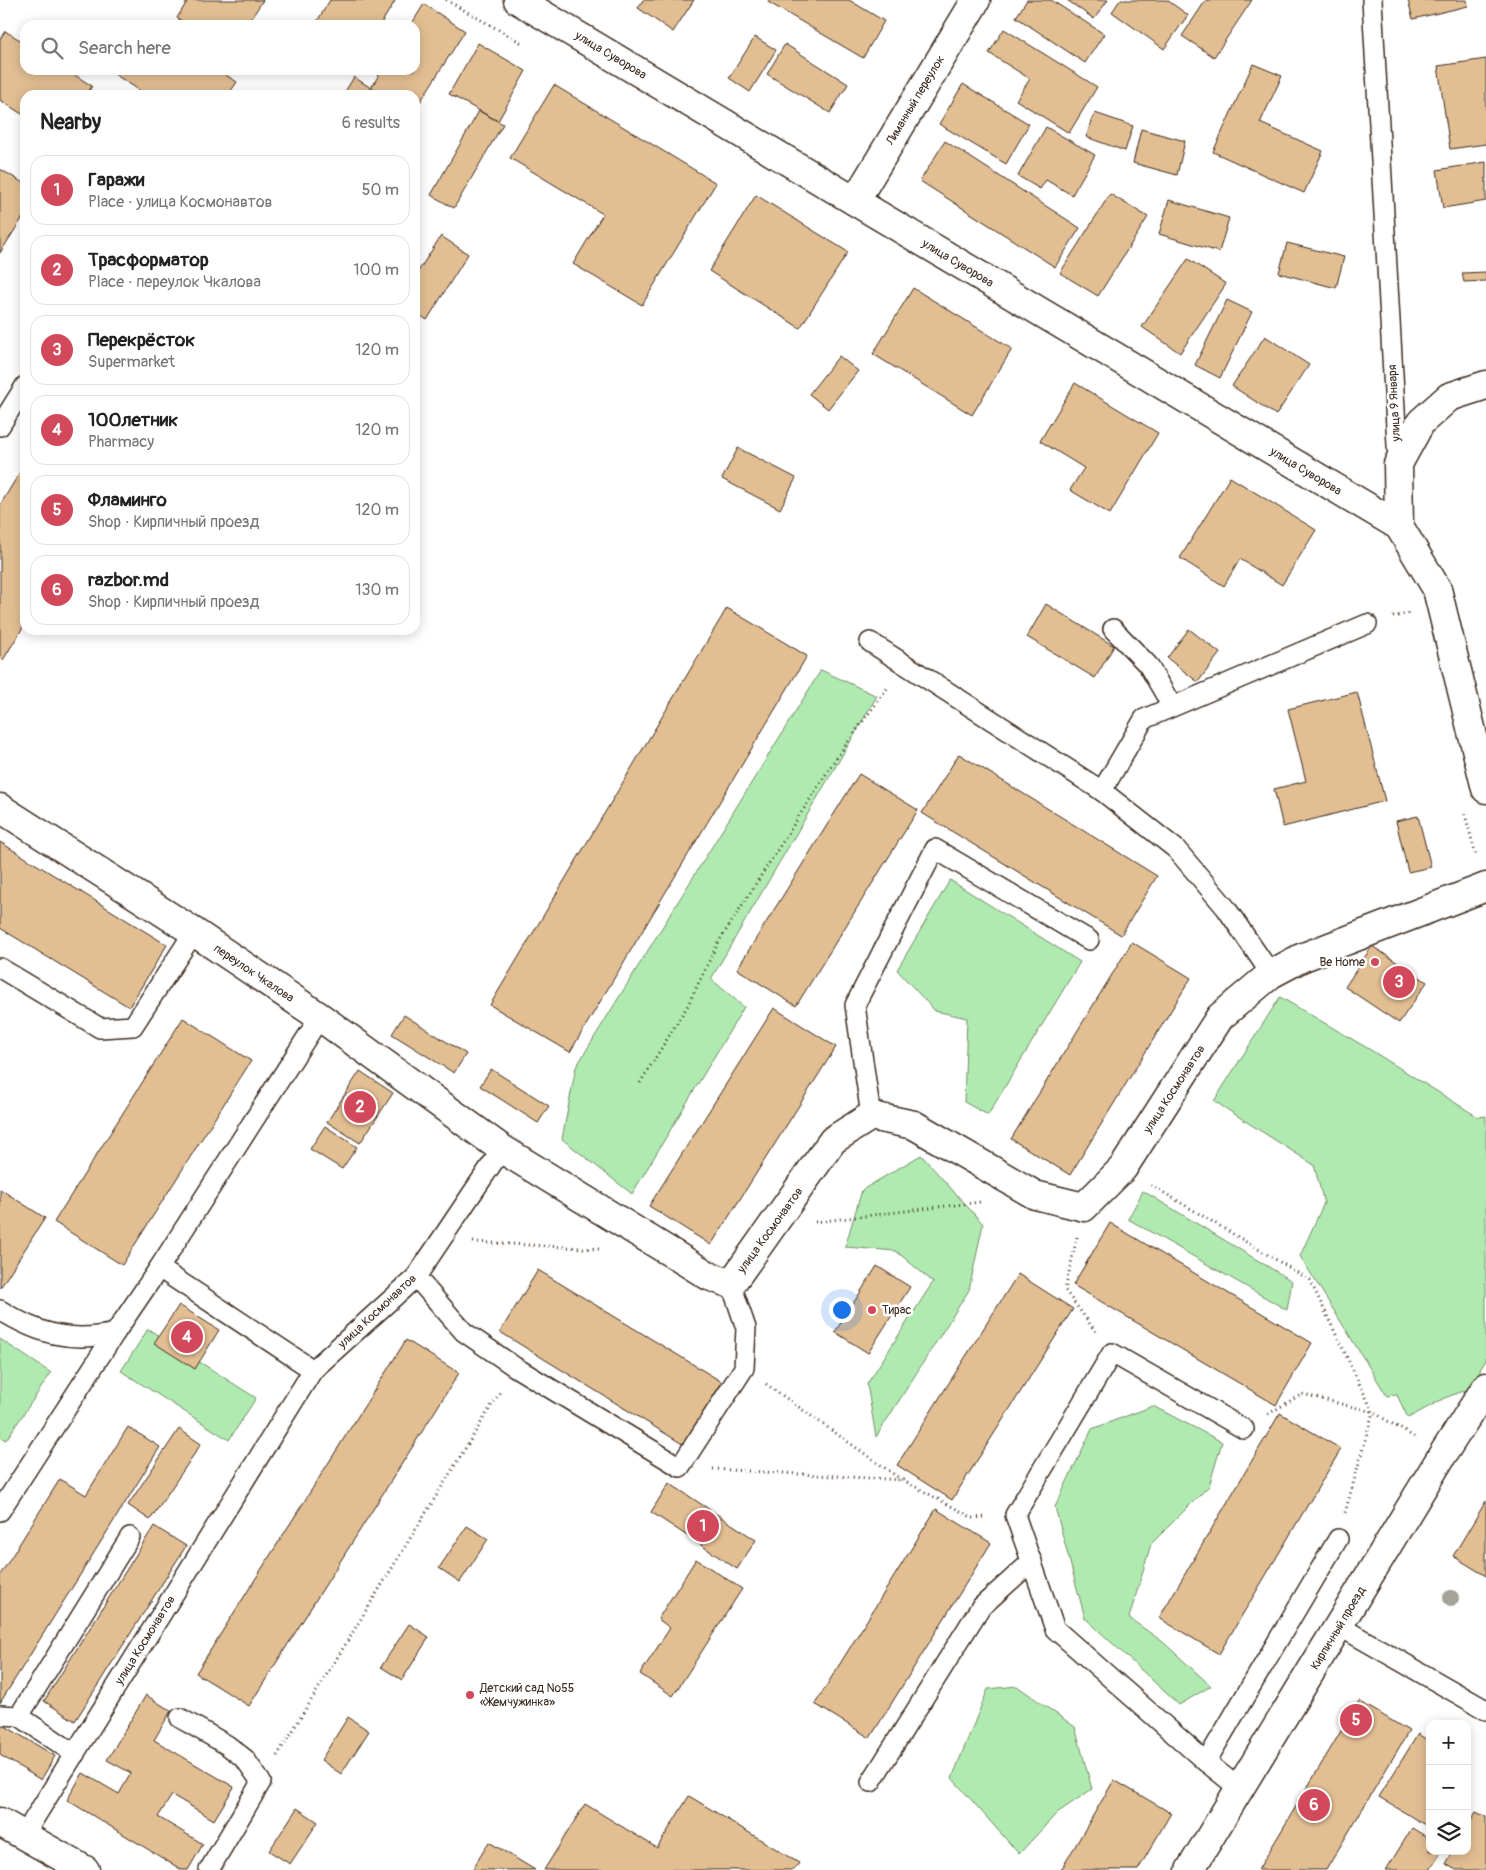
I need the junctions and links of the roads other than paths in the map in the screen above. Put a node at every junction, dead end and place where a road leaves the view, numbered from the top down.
1 (518, 0) edge
2 (976, 0) edge
3 (1372, 0) edge
4 (855, 201) junction
5 (1486, 386) edge
6 (20, 394) edge
7 (0, 426) edge
8 (1398, 464) junction
9 (1399, 526) junction
10 (1367, 624) dead end
11 (1113, 628) dead end
12 (870, 642) dead end
13 (1172, 706) junction
14 (1486, 789) edge
15 (1102, 791) junction
16 (0, 808) edge
17 (1485, 888) edge
18 (194, 932) junction
19 (1089, 940) dead end
20 (0, 968) edge
21 (1271, 974) junction
22 (320, 1017) junction
23 (871, 1116) junction
24 (502, 1149) junction
25 (159, 1268) junction
26 (416, 1277) junction
27 (731, 1284) junction
28 (0, 1310) edge
29 (115, 1333) junction
30 (313, 1370) junction
31 (1486, 1387) edge
32 (1244, 1429) road end
33 (0, 1511) edge
34 (130, 1537) dead end
35 (1338, 1539) road end
36 (1032, 1561) junction
37 (1339, 1626) junction
38 (1486, 1710) edge
39 (0, 1715) edge
40 (19, 1716) junction
41 (180, 1718) dead end
42 (75, 1754) junction
43 (1206, 1762) junction
44 (871, 1782) dead end
45 (1240, 1788) junction
46 (0, 1822) edge
47 (24, 1835) junction
48 (85, 1870) edge
49 (209, 1870) edge
50 (1190, 1870) edge

1 - 4 street, улица Суворова
2 - 4 street, Лиманный переулок
3 - 8 lane, улица 9 Января
4 - 9 street, улица Суворова
5 - 8 street
6 - 7 lane
8 - 9 street, улица 9 Января
9 - 14 street, улица 9 Января
10 - 13 lane
11 - 13 lane
12 - 15 lane
13 - 15 lane
15 - 21 lane
16 - 18 street, переулок Чкалова
17 - 21 street, улица Космонавтов
18 - 20 lane
18 - 22 street, переулок Чкалова
19 - 23 lane
21 - 23 street, улица Космонавтов
22 - 24 street, переулок Чкалова
22 - 25 lane
23 - 27 street, улица Космонавтов
24 - 26 lane, улица Космонавтов
24 - 27 street, улица Космонавтов
25 - 29 lane
25 - 30 lane
26 - 27 lane
26 - 30 lane, улица Космонавтов
28 - 29 lane
29 - 33 lane
30 - 42 lane, улица Космонавтов
31 - 37 street, Кирпичный проезд
32 - 36 lane
34 - 40 lane
35 - 43 lane
36 - 43 lane
36 - 44 lane
37 - 38 lane
37 - 45 street, Кирпичный проезд
39 - 40 lane
40 - 42 lane
41 - 49 lane
42 - 47 lane, улица Космонавтов
43 - 45 lane
45 - 50 street, Кирпичный проезд
46 - 47 street
47 - 48 street

